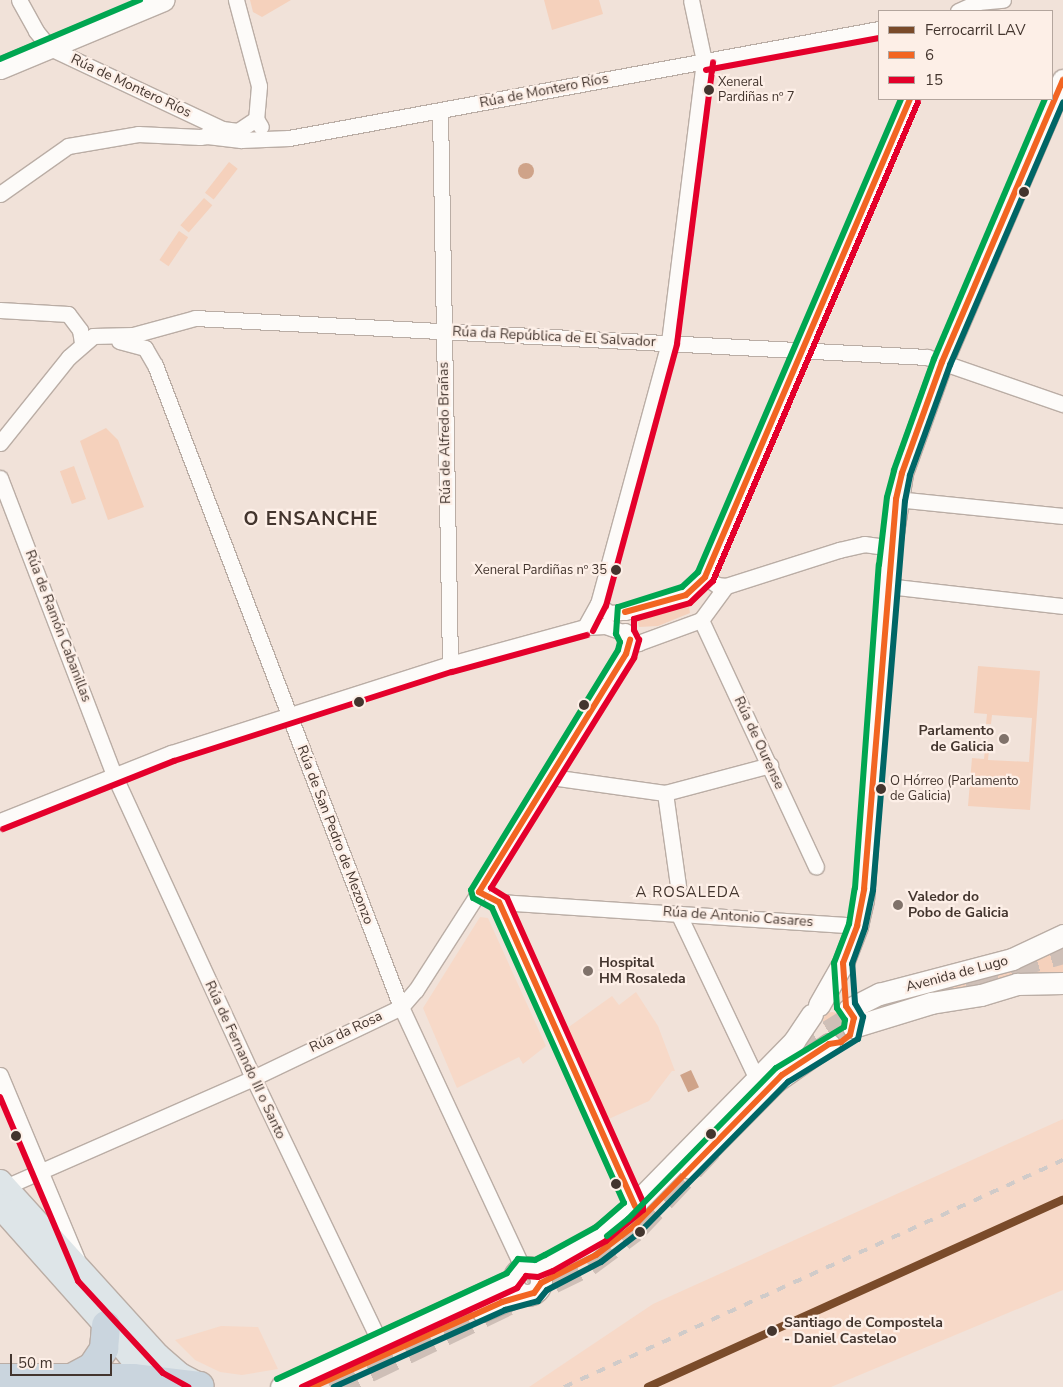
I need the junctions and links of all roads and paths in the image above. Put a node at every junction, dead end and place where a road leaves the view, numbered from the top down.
1 (19, 0) edge
2 (163, 0) edge
3 (236, 0) edge
4 (691, 0) edge
5 (1003, 0) edge
6 (978, 1) edge
7 (960, 10) edge
8 (878, 29) edge
9 (50, 48) junction
10 (704, 60) junction
11 (0, 68) edge
12 (1063, 80) edge
13 (910, 100) edge
14 (1058, 107) edge
15 (440, 112) junction
16 (256, 119) junction
17 (209, 130) junction
18 (275, 139) junction
19 (0, 194) edge
20 (0, 310) edge
21 (443, 332) junction
22 (669, 342) junction
23 (84, 343) junction
24 (801, 350) junction
25 (942, 362) junction
26 (1063, 404) edge
27 (0, 443) edge
28 (0, 478) edge
29 (896, 499) junction
30 (1063, 516) edge
31 (890, 548) junction
32 (705, 577) junction
33 (726, 586) junction
34 (887, 586) junction
35 (598, 604) junction
36 (1063, 606) edge
37 (626, 612) junction
38 (701, 620) junction
39 (585, 627) junction
40 (628, 636) junction
41 (450, 664) junction
42 (289, 714) junction
43 (770, 765) junction
44 (114, 775) junction
45 (551, 777) junction
46 (665, 793) junction
47 (0, 821) edge
48 (816, 867) dead end
49 (678, 886) dead end
50 (479, 892) junction
51 (499, 902) junction
52 (678, 913) junction
53 (857, 926) junction
54 (1063, 936) edge
55 (843, 963) junction
56 (1063, 983) edge
57 (401, 1007) junction
58 (816, 1010) junction
59 (850, 1014) junction
60 (829, 1044) junction
61 (0, 1075) edge
62 (756, 1077) junction
63 (253, 1078) junction
64 (42, 1173) junction
65 (2, 1192) edge
66 (635, 1206) junction
67 (85, 1276) junction
68 (527, 1279) junction
69 (106, 1325) junction
70 (380, 1343) junction
71 (75, 1376) junction
72 (0, 1378) edge
73 (152, 1383) edge
74 (200, 1387) edge
75 (281, 1387) edge
76 (313, 1387) edge

1 - 9 street
2 - 9 main road
3 - 16 street
4 - 10 street
5 - 6 street
6 - 7 street
8 - 10 street, Rúa de Montero Ríos
9 - 11 main road
9 - 17 street, Rúa de Montero Ríos
10 - 15 street, Rúa de Montero Ríos
10 - 22 street
12 - 14 main road
13 - 24 street
14 - 25 main road
15 - 18 street, Rúa de Montero Ríos
15 - 21 street, Rúa de Alfredo Brañas
16 - 17 street
16 - 18 street
17 - 18 street, Rúa de Montero Ríos
17 - 19 street
20 - 23 street
21 - 22 street, Rúa da República de El Salvador
21 - 23 street, Rúa da República de El Salvador
21 - 41 street, Rúa de Alfredo Brañas
22 - 24 street, Rúa da República de El Salvador
22 - 35 street
23 - 27 street
23 - 42 street, Rúa de San Pedro de Mezonzo
24 - 25 street, Rúa da República de El Salvador
24 - 32 street
25 - 26 street, Rúa da República de El Salvador
25 - 29 main road
28 - 44 street, Rúa de Ramón Cabanillas
29 - 30 street
29 - 31 main road
31 - 33 street
31 - 34 main road
32 - 33 street
32 - 37 street
33 - 38 street
34 - 36 street
34 - 53 main road
35 - 37 street
35 - 39 street
37 - 40 street
38 - 40 street
38 - 43 street, Rúa de Ourense
39 - 40 street
39 - 41 street
40 - 45 street, Rúa da Rosa
41 - 42 street
42 - 44 street
42 - 57 street, Rúa de San Pedro de Mezonzo
43 - 46 street
43 - 48 street, Rúa de Ourense
44 - 47 street
44 - 63 street, Rúa de Fernando III o Santo
45 - 46 street
45 - 50 street, Rúa da Rosa
46 - 49 street
50 - 51 street
50 - 57 street, Rúa da Rosa
51 - 52 street, Rúa de Antonio Casares
51 - 66 street
52 - 53 street, Rúa de Antonio Casares
52 - 62 street
53 - 55 main road
54 - 59 main road, Avenida de Lugo
55 - 58 main road
55 - 59 main road
56 - 59 main road, Avenida de Lugo
57 - 63 street, Rúa da Rosa
57 - 68 street, Rúa de San Pedro de Mezonzo
58 - 59 main road
58 - 60 main road
58 - 62 main road
59 - 60 main road
60 - 68 main road
61 - 64 street
62 - 66 main road
63 - 64 street, Rúa da Rosa
63 - 70 street, Rúa de Fernando III o Santo
64 - 65 street, Rúa da Rosa
64 - 67 street
65 - 67 main road
65 - 69 main road
66 - 68 main road
67 - 74 main road
68 - 70 main road
68 - 76 main road
69 - 71 highway
69 - 73 main road
70 - 75 main road
71 - 72 highway
71 - 73 highway
73 - 74 highway

